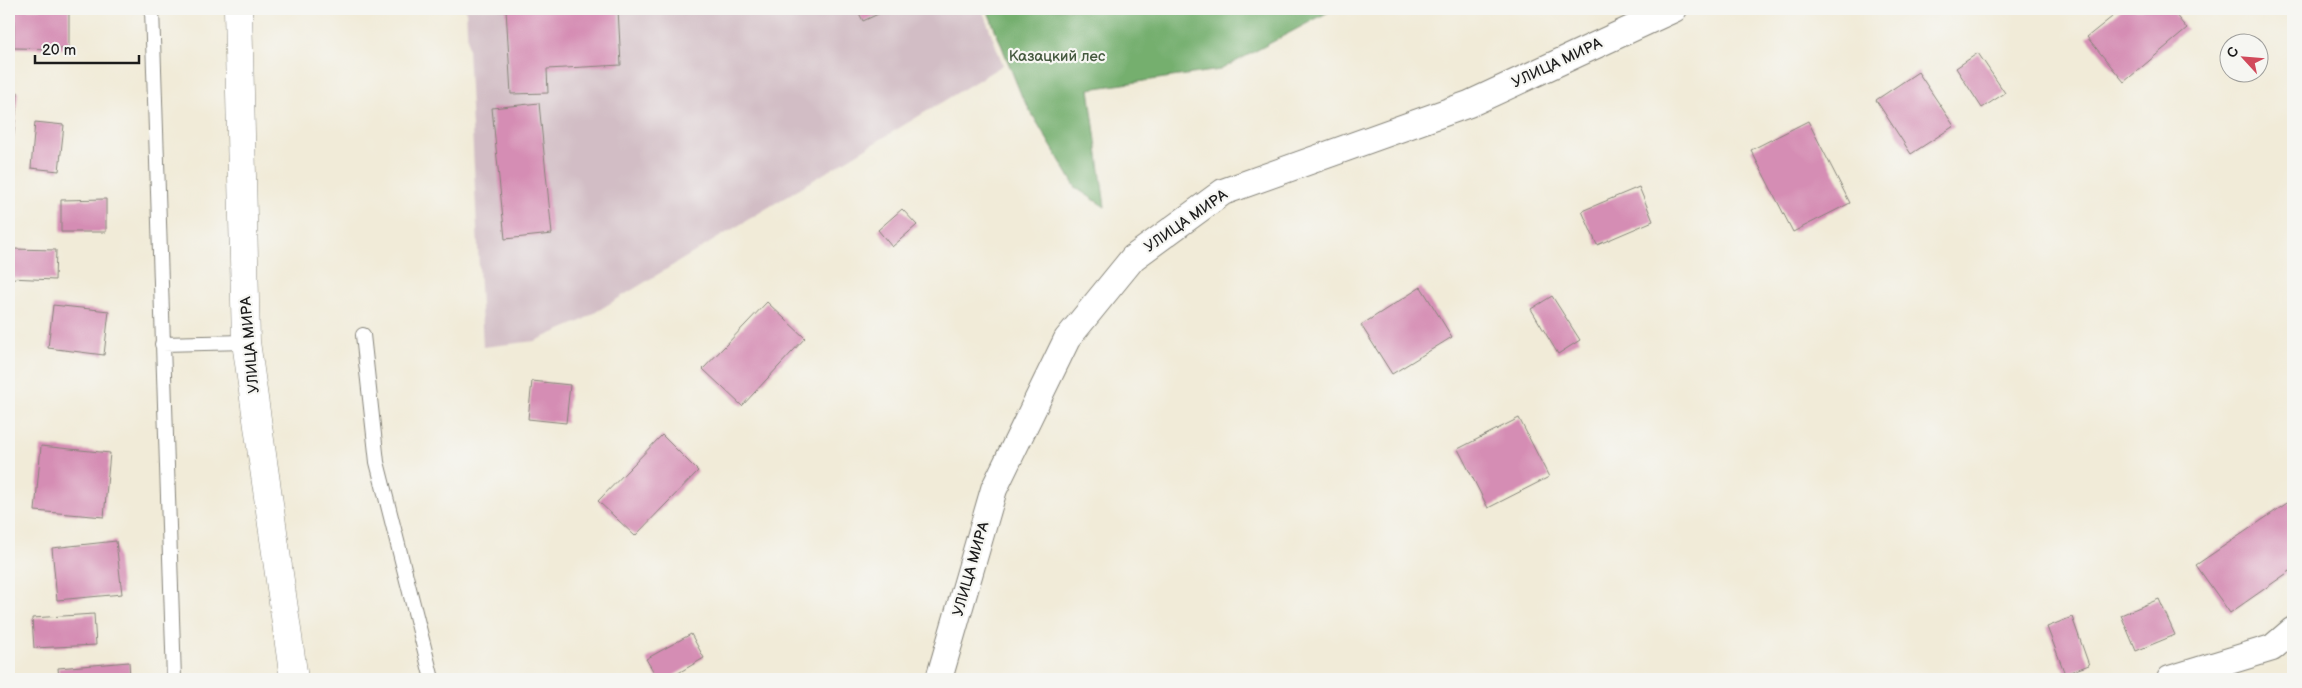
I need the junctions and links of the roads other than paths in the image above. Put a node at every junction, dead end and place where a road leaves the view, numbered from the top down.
1 (152, 9) edge
2 (238, 9) edge
3 (1674, 9) edge
4 (364, 335) dead end
5 (246, 342) junction
6 (162, 344) junction
7 (2293, 630) edge
8 (174, 679) edge
9 (294, 679) edge
10 (432, 679) edge
11 (939, 679) edge
12 (2170, 679) edge

1 - 6 lane
2 - 5 main road, УЛИЦА МИРА
3 - 11 street, УЛИЦА МИРА
4 - 10 lane
5 - 6 lane
5 - 9 main road, УЛИЦА МИРА
6 - 8 lane
7 - 12 street

